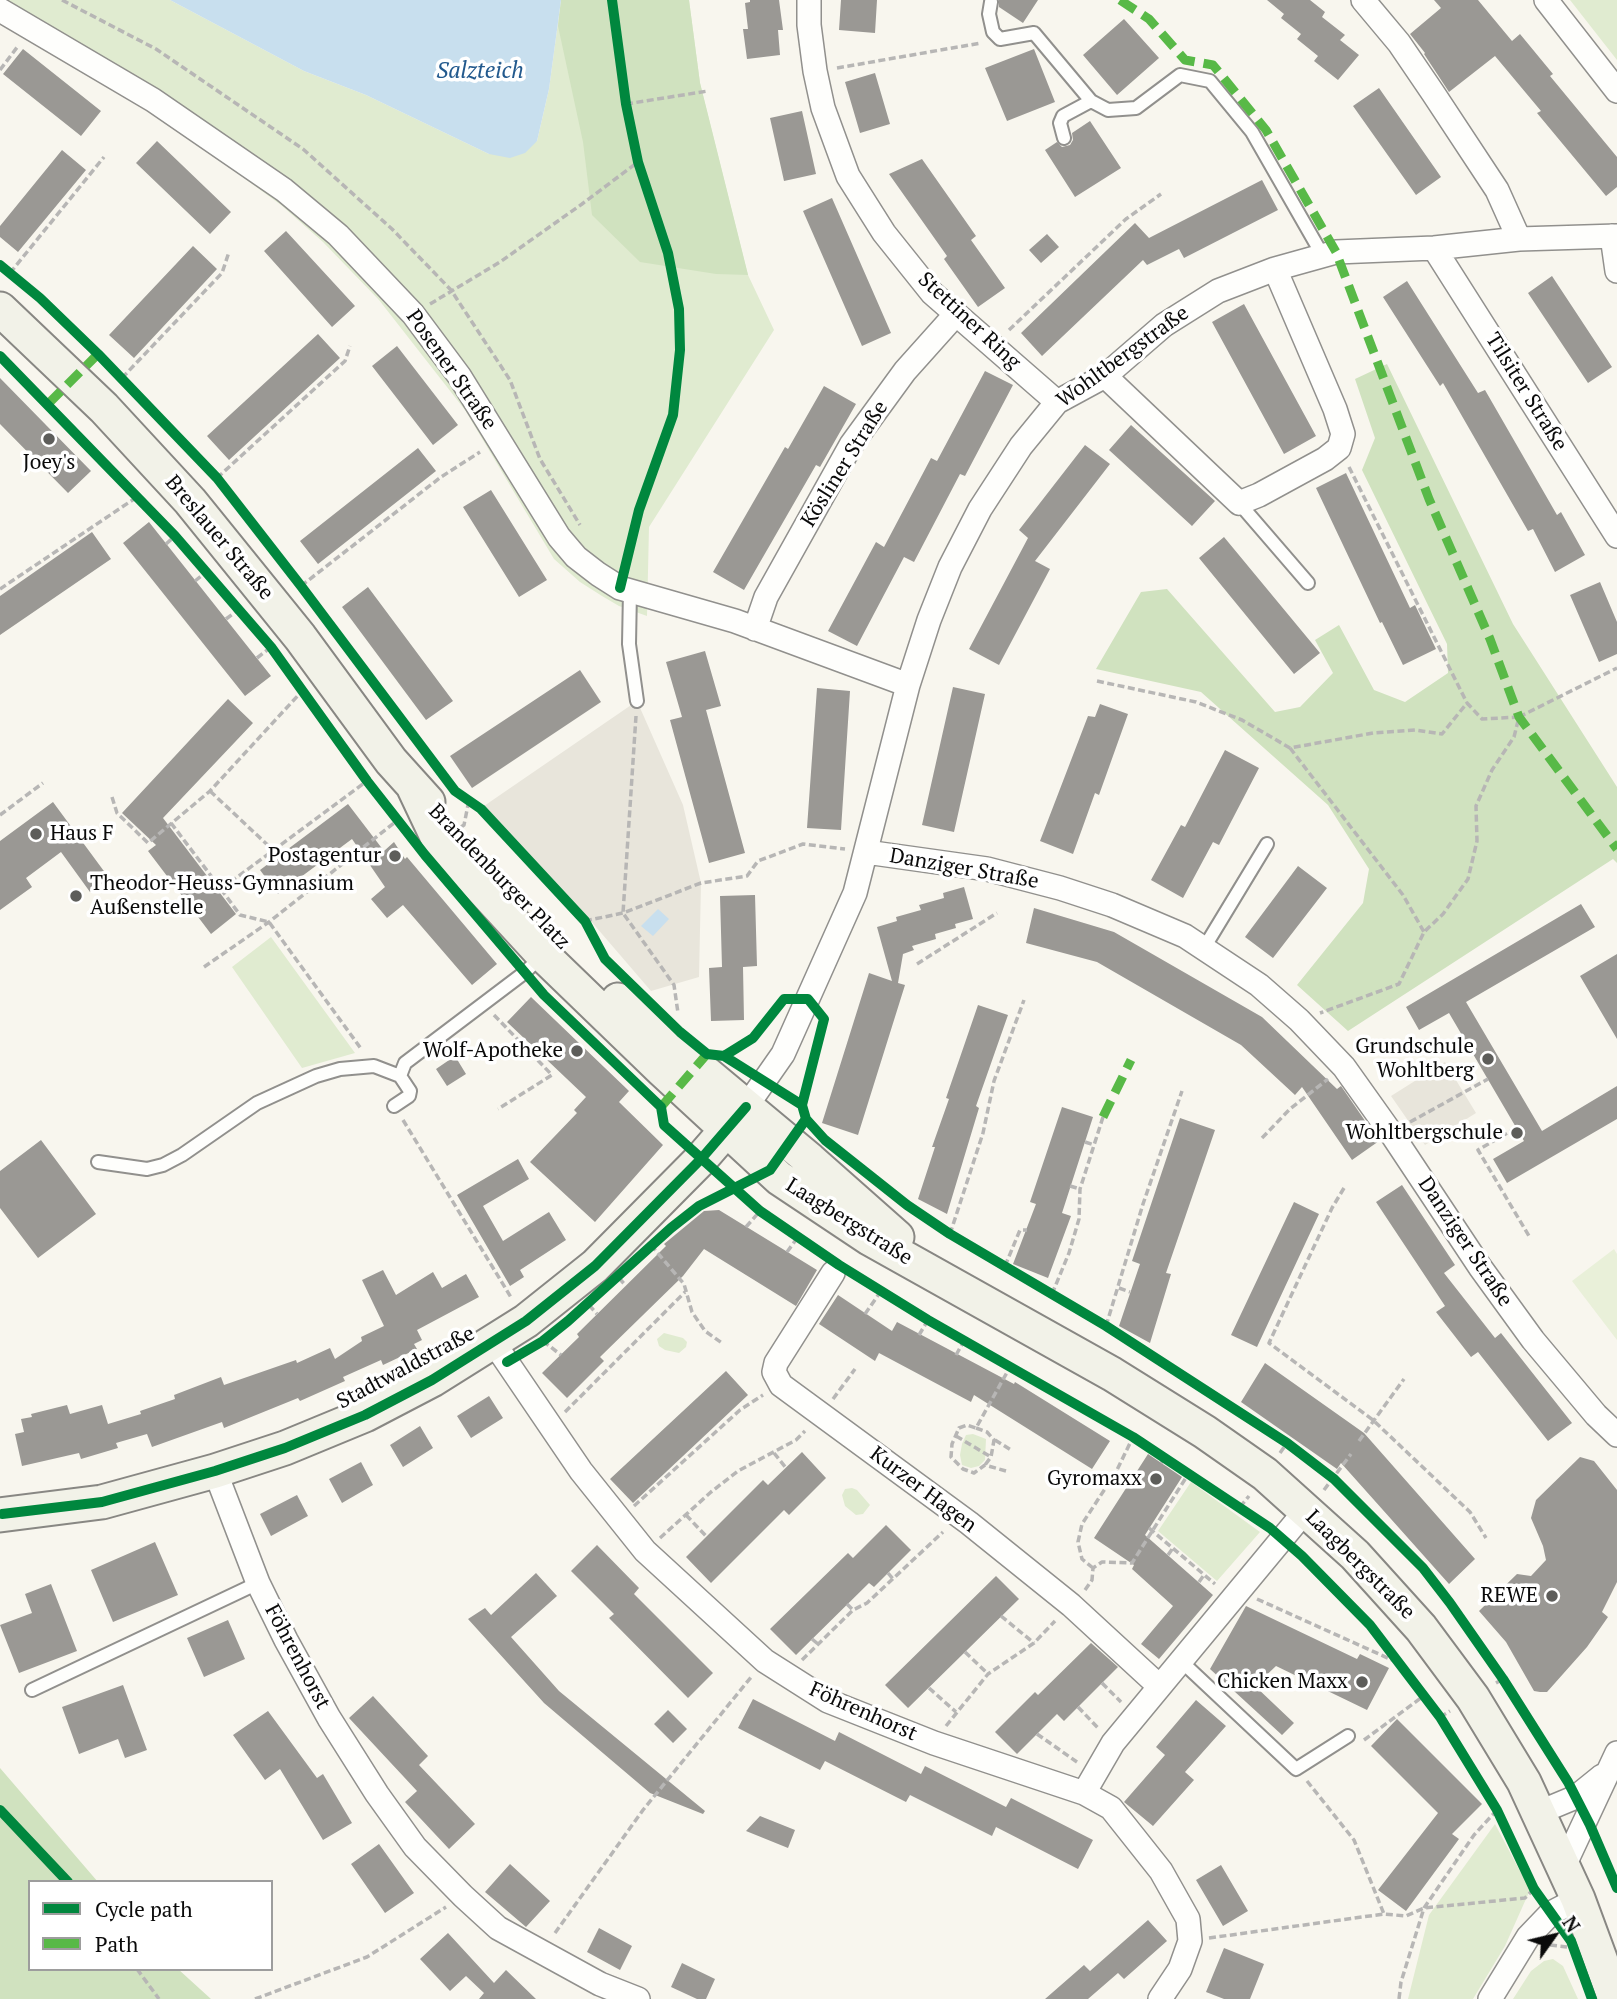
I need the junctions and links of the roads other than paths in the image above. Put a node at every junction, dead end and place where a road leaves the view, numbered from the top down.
1 (809, 0) edge
2 (1546, 0) edge
3 (990, 2) dead end
4 (1372, 3) edge
5 (0, 10) edge
6 (1617, 91) edge
7 (1091, 101) junction
8 (1064, 138) dead end
9 (1615, 236) edge
10 (1519, 239) junction
11 (1434, 248) junction
12 (1323, 256) junction
13 (1275, 269) junction
14 (1617, 271) edge
15 (0, 309) edge
16 (956, 314) junction
17 (1105, 376) junction
18 (1056, 402) junction
19 (1239, 503) junction
20 (1617, 537) edge
21 (1308, 583) dead end
22 (630, 591) junction
23 (755, 629) junction
24 (908, 685) junction
25 (637, 701) road end
26 (414, 789) joint
27 (1268, 844) dead end
28 (866, 852) junction
29 (563, 939) junction
30 (1204, 948) junction
31 (400, 1076) junction
32 (394, 1106) road end
33 (736, 1119) junction
34 (98, 1162) dead end
35 (833, 1273) dead end
36 (943, 1279) junction
37 (494, 1343) junction
38 (1617, 1436) edge
39 (215, 1471) junction
40 (1306, 1510) junction
41 (1, 1515) edge
42 (258, 1583) junction
43 (1181, 1661) junction
44 (1159, 1686) junction
45 (32, 1690) dead end
46 (1348, 1736) road end
47 (1612, 1763) edge
48 (1090, 1784) junction
49 (1540, 1812) junction
50 (1564, 1866) junction
51 (1564, 1906) junction
52 (638, 1999) edge
53 (1160, 1999) edge
54 (1490, 1999) edge
55 (1615, 1999) edge

1 - 16 street, Stettiner Ring
2 - 6 street
3 - 7 lane
4 - 10 street
5 - 22 street, Posener Straße
7 - 8 lane
7 - 12 lane
9 - 10 street, Wohltbergstraße
9 - 14 street
10 - 11 street, Wohltbergstraße
11 - 12 street, Wohltbergstraße
11 - 20 street, Tilsiter Straße
12 - 13 street, Wohltbergstraße
13 - 17 street, Wohltbergstraße
13 - 19 street
15 - 26 street, Breslauer Straße
16 - 18 street, Stettiner Ring
16 - 23 street, Kösliner Straße
17 - 18 street, Wohltbergstraße
17 - 19 street
18 - 24 street, Wohltbergstraße
19 - 21 lane
22 - 23 street, Posener Straße
22 - 25 lane
23 - 24 street, Posener Straße
24 - 28 street, Wohltbergstraße
26 - 29 street, Brandenburger Platz
27 - 30 lane
28 - 30 street, Danziger Straße
28 - 33 street, Wohltbergstraße
29 - 31 lane
29 - 33 street, Brandenburger Platz
30 - 38 street, Danziger Straße
31 - 32 lane
31 - 34 lane
33 - 36 street, Laagbergstraße
33 - 36 street, Laagbergstraße
33 - 37 street, Stadtwaldstraße
35 - 44 street, Kurzer Hagen
36 - 40 street, Laagbergstraße
37 - 39 street, Stadtwaldstraße
37 - 48 street, Föhrenhorst
39 - 41 street, Stadtwaldstraße
39 - 42 street, Föhrenhorst
40 - 43 street
40 - 49 street, Laagbergstraße
42 - 45 lane
42 - 52 street, Föhrenhorst
43 - 44 street
43 - 46 lane
44 - 48 street
47 - 49 street
47 - 50 street
48 - 53 street, Föhrenhorst
49 - 50 street, Laagbergstraße
50 - 51 street, Laagbergstraße
51 - 54 street
51 - 55 street, Laagbergstraße

